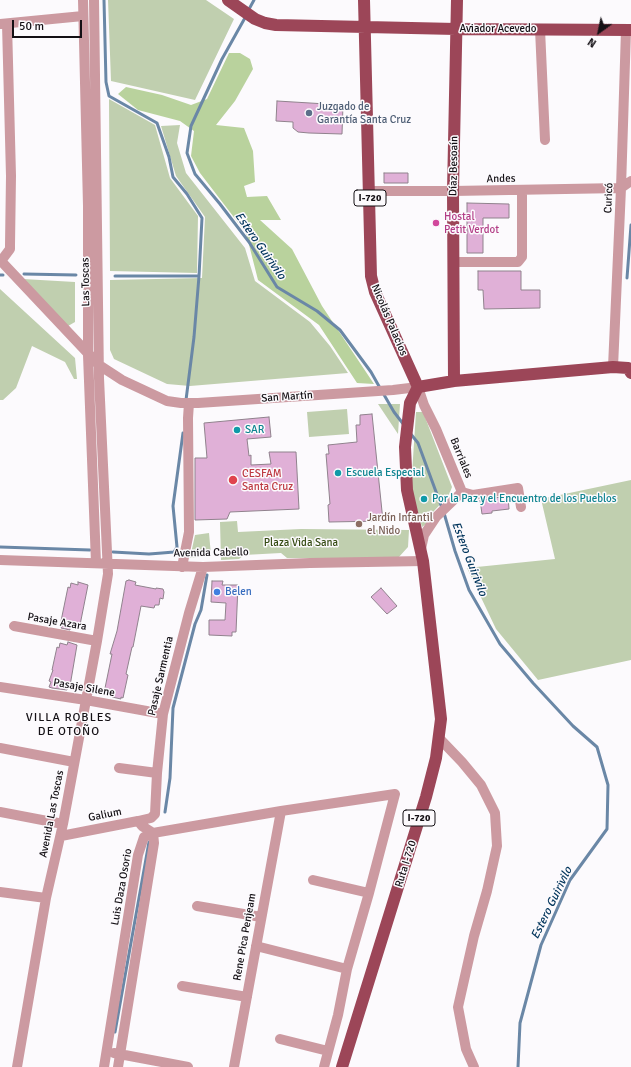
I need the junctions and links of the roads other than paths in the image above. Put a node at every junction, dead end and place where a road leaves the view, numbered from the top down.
1 (83, 0) edge
2 (94, 0) edge
3 (364, 0) edge
4 (457, 0) edge
5 (231, 3) edge
6 (83, 16) junction
7 (4, 24) edge
8 (364, 26) junction
9 (456, 29) junction
10 (540, 29) junction
11 (628, 30) edge
12 (545, 140) dead end
13 (0, 175) edge
14 (11, 176) junction
15 (631, 181) edge
16 (621, 188) junction
17 (522, 190) junction
18 (370, 191) junction
19 (453, 192) junction
20 (0, 260) edge
21 (454, 262) junction
22 (88, 355) junction
23 (99, 365) junction
24 (613, 367) junction
25 (630, 369) edge
26 (454, 381) junction
27 (418, 387) junction
28 (189, 403) junction
29 (462, 492) junction
30 (521, 507) dead end
31 (422, 556) junction
32 (0, 560) edge
33 (96, 563) junction
34 (108, 564) junction
35 (182, 566) junction
36 (203, 567) junction
37 (14, 626) dead end
38 (97, 641) junction
39 (0, 687) edge
40 (86, 700) junction
41 (163, 714) junction
42 (439, 738) junction
43 (0, 748) edge
44 (74, 762) junction
45 (119, 768) dead end
46 (157, 773) junction
47 (281, 811) junction
48 (0, 812) edge
49 (154, 816) joint
50 (138, 821) junction
51 (63, 824) junction
52 (153, 833) junction
53 (61, 836) junction
54 (313, 880) dead end
55 (0, 892) edge
56 (369, 893) junction
57 (46, 898) junction
58 (197, 906) dead end
59 (261, 917) junction
60 (256, 946) junction
61 (347, 969) junction
62 (182, 986) dead end
63 (247, 997) junction
64 (280, 1039) dead end
65 (328, 1051) junction
66 (107, 1052) junction
67 (120, 1054) junction
68 (17, 1067) edge
69 (104, 1067) edge
70 (118, 1067) edge
71 (188, 1067) edge
72 (234, 1067) edge
73 (324, 1067) edge
74 (342, 1067) edge
75 (474, 1067) edge

1 - 6 street, Las Toscas
2 - 23 street, Las Toscas
3 - 8 main road, Nicolás Palacios / I-720
4 - 9 main road, Díaz Besoaín
5 - 8 main road, Aviador Acevedo
6 - 7 street
6 - 22 street, Las Toscas
7 - 14 street
8 - 9 main road, Aviador Acevedo
8 - 18 main road, Nicolás Palacios / I-720
9 - 10 main road, Aviador Acevedo
9 - 19 main road, Díaz Besoaín
10 - 11 main road, Aviador Acevedo
10 - 12 street
11 - 16 street, Curicó
13 - 14 street
14 - 20 street
15 - 16 street
16 - 17 street, Andes
16 - 24 street, Curicó
17 - 19 street, Andes
17 - 21 street
18 - 19 street, Andes
18 - 27 main road, Nicolás Palacios / I-720
19 - 21 main road, Díaz Besoaín
20 - 22 street, San Martín
21 - 26 main road, Díaz Besoaín
22 - 23 street, San Martín
22 - 33 street, Las Toscas
23 - 28 street, San Martín
23 - 34 street, Las Toscas
24 - 25 main road, San Martín
24 - 26 main road, San Martín
26 - 27 main road, San Martín
27 - 28 street, San Martín
27 - 29 street, Barriales
27 - 31 main road, I-720
28 - 35 street
29 - 30 street
29 - 31 street, Barriales
31 - 36 street, Avenida Cabello
31 - 42 main road, Ruta I-720 / I-720
32 - 33 street, Avenida Cabello
33 - 34 street, Avenida Cabello
34 - 35 street, Avenida Cabello
34 - 38 street, Avenida Las Toscas
35 - 36 street, Avenida Cabello
36 - 41 street, Pasaje Sarmentia
37 - 38 street, Pasaje Azara
38 - 40 street, Avenida Las Toscas
39 - 40 street, Pasaje Silene
40 - 41 street, Pasaje Silene
40 - 44 street, Avenida Las Toscas
41 - 46 street, Pasaje Sarmentia
42 - 74 main road, Ruta I-720 / I-720
42 - 75 street
43 - 44 street
44 - 51 street, Avenida Las Toscas
45 - 46 street
46 - 49 street, Pasaje Sarmentia
47 - 52 street
47 - 56 street
47 - 59 street, Rene Pica Penjeam
48 - 51 street
49 - 50 street, Galium
50 - 52 street
50 - 53 street, Galium
51 - 53 street, Avenida Las Toscas
52 - 66 street, Luis Daza Osorio
52 - 67 street
53 - 57 street, Avenida Las Toscas
54 - 56 street
55 - 57 street
56 - 61 street
57 - 68 street, Avenida Las Toscas
58 - 59 street
59 - 60 street, Rene Pica Penjeam
60 - 61 street
60 - 63 street, Rene Pica Penjeam
61 - 65 street
62 - 63 street
63 - 72 street, Rene Pica Penjeam
64 - 65 street
65 - 73 street
66 - 67 street
66 - 69 street, Luis Daza Osorio
67 - 70 street
67 - 71 street

